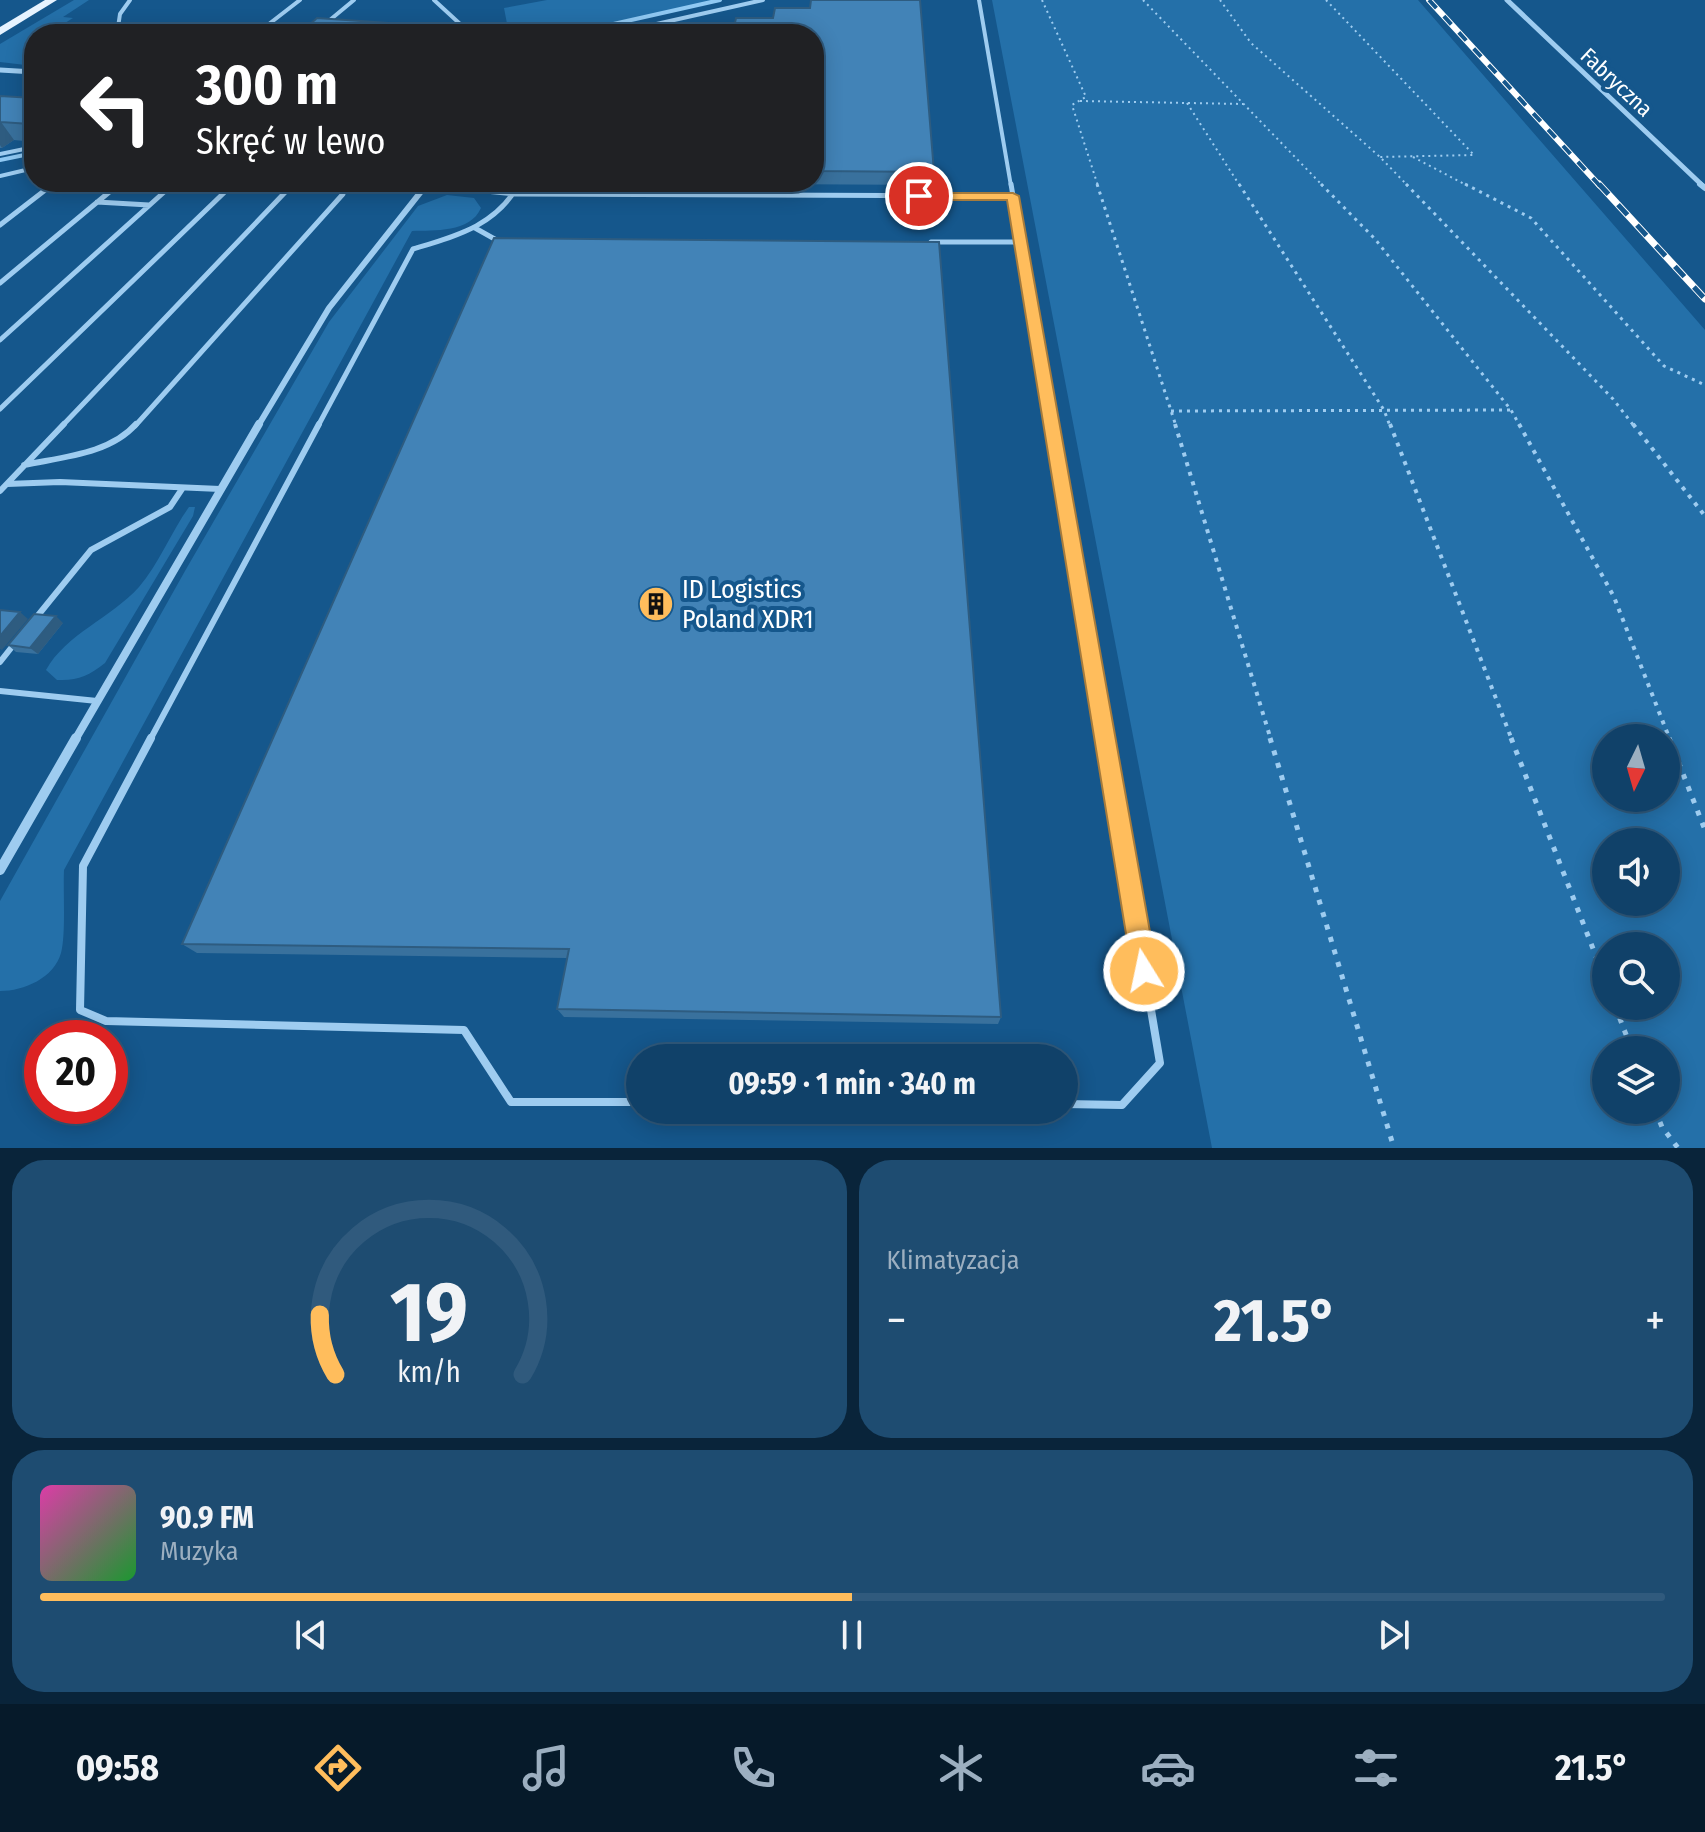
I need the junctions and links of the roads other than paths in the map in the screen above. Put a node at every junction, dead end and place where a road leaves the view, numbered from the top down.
1 (52, 0) edge
2 (130, 0) edge
3 (300, 0) edge
4 (354, 0) edge
5 (434, 0) edge
6 (763, 0) edge
7 (979, 0) edge
8 (1507, 0) edge
9 (118, 24) edge
10 (270, 24) edge
11 (325, 24) edge
12 (460, 24) edge
13 (656, 24) edge
14 (0, 32) edge
15 (0, 70) edge
16 (24, 71) edge
17 (24, 149) edge
18 (0, 154) edge
19 (24, 170) edge
20 (0, 176) edge
21 (1705, 188) edge
22 (42, 192) edge
23 (108, 192) edge
24 (164, 192) edge
25 (225, 192) edge
26 (285, 192) edge
27 (343, 192) edge
28 (420, 192) edge
29 (499, 192) edge
30 (515, 194) junction
31 (1013, 196) junction
32 (96, 202) junction
33 (149, 205) junction
34 (0, 225) edge
35 (475, 228) junction
36 (514, 242) edge
37 (926, 242) edge
38 (1020, 242) junction
39 (0, 283) edge
40 (0, 340) edge
41 (0, 409) edge
42 (24, 465) junction
43 (7, 484) junction
44 (182, 489) junction
45 (220, 489) junction
46 (0, 491) edge
47 (26, 630) edge
48 (17, 640) edge
49 (0, 662) edge
50 (0, 691) edge
51 (97, 701) junction
52 (0, 870) edge
53 (626, 1102) edge
54 (1078, 1104) edge

1 - 14 main road
2 - 9 lane
3 - 10 lane
4 - 11 lane
5 - 12 lane
6 - 13 lane
7 - 31 lane
8 - 21 street, Fabryczna
15 - 16 street
17 - 18 lane
19 - 20 lane
22 - 34 lane
23 - 32 lane
24 - 33 lane
25 - 41 lane
26 - 42 lane
27 - 42 lane
28 - 45 street
29 - 30 lane
30 - 31 lane
30 - 35 lane
31 - 38 lane
32 - 33 lane
32 - 39 lane
33 - 40 lane
35 - 36 lane
35 - 53 lane
37 - 38 lane
38 - 54 lane
42 - 43 lane
43 - 44 lane
43 - 46 lane
44 - 45 lane
44 - 47 lane
45 - 51 street
48 - 49 lane
50 - 51 lane
51 - 52 street

